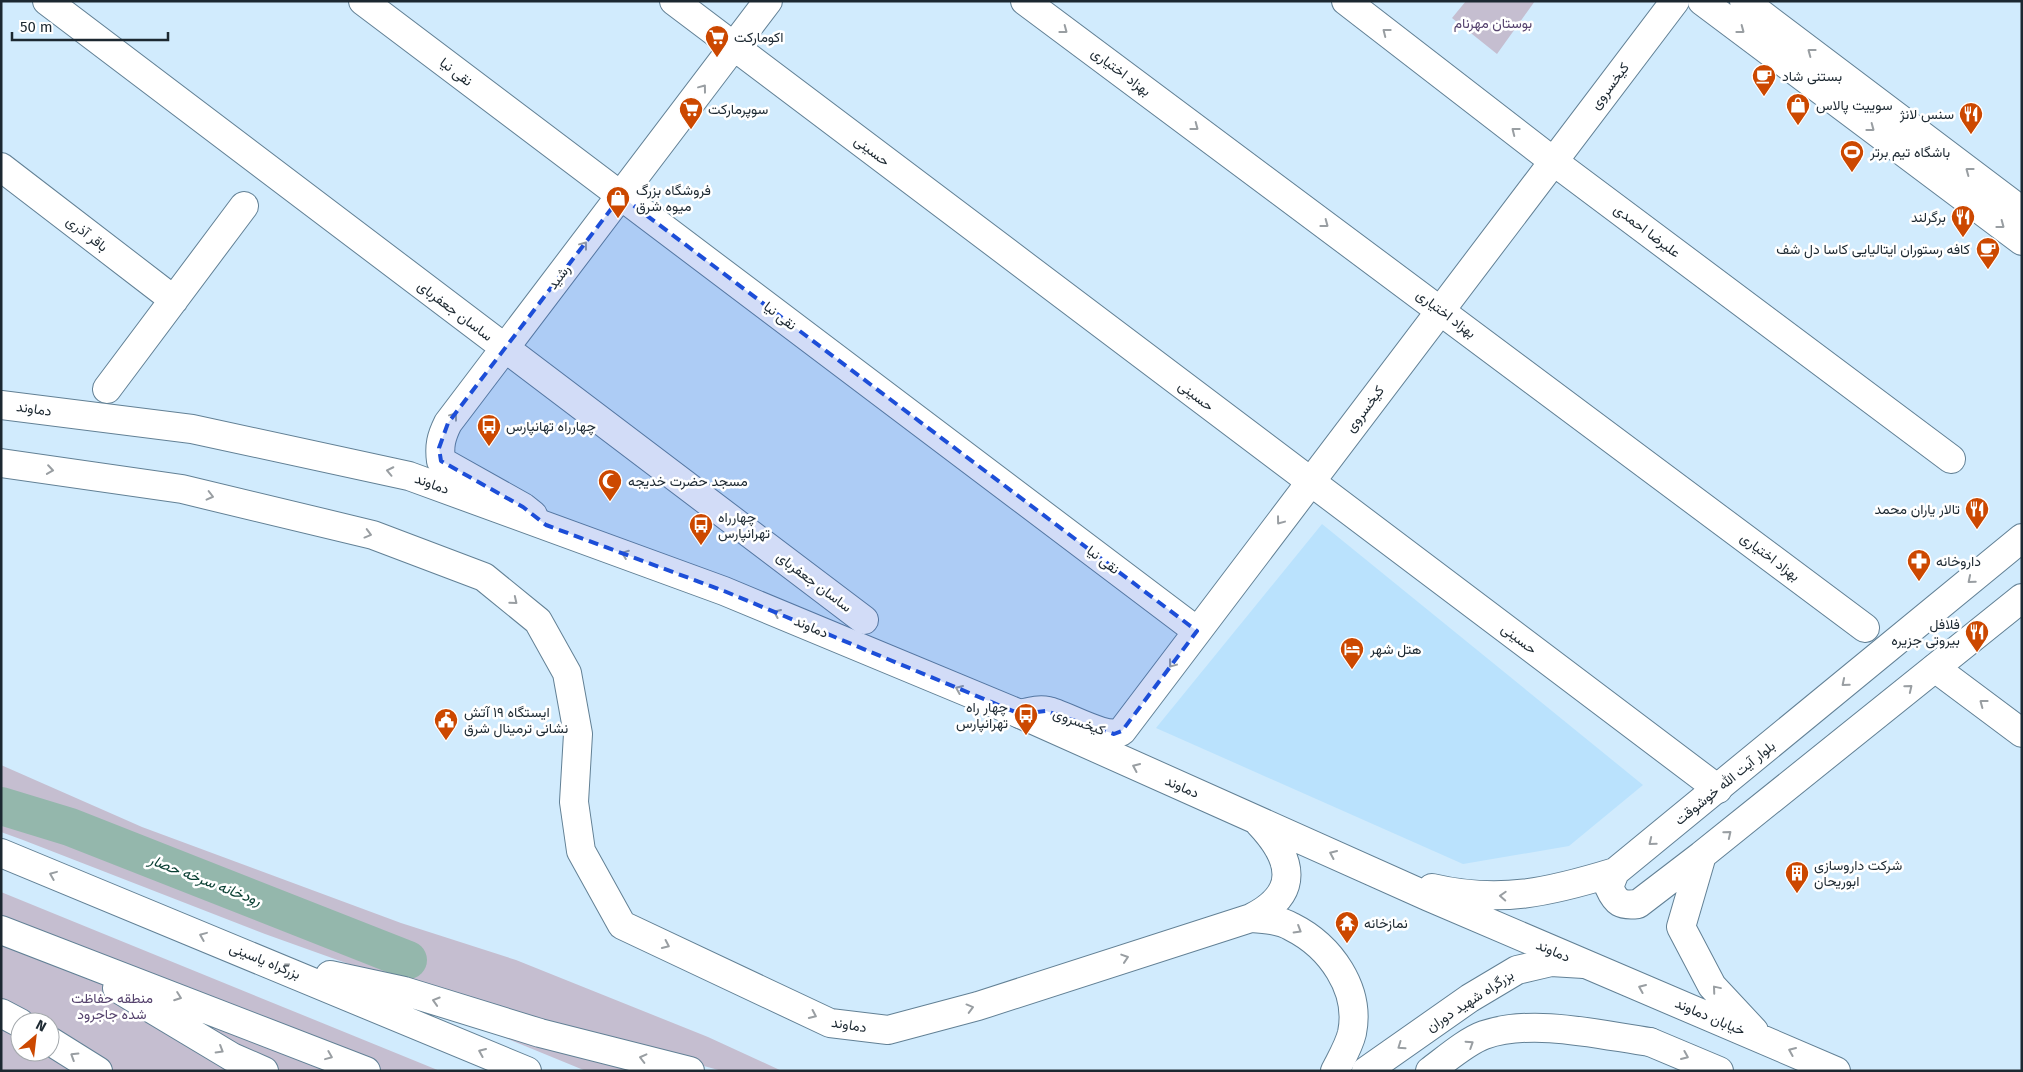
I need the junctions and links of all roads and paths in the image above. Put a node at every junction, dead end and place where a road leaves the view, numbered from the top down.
1 (47, 1) edge
2 (363, 1) edge
3 (674, 1) edge
4 (768, 1) edge
5 (1025, 1) edge
6 (1346, 1) edge
7 (1675, 1) edge
8 (1702, 1) edge
9 (1744, 1) edge
10 (734, 47) junction
11 (1553, 161) junction
12 (1, 167) edge
13 (621, 196) junction
14 (244, 206) dead end
15 (2022, 211) edge
16 (2022, 241) edge
17 (174, 300) junction
18 (1440, 310) junction
19 (505, 348) junction
20 (107, 388) dead end
21 (1, 404) edge
22 (1951, 459) dead end
23 (1, 463) edge
24 (1310, 482) junction
25 (546, 525) junction
26 (2022, 538) edge
27 (2022, 598) edge
28 (864, 620) dead end
29 (1865, 628) dead end
30 (1197, 631) junction
31 (1935, 668) junction
32 (1020, 714) junction
33 (2022, 733) edge
34 (1718, 789) junction
35 (1257, 820) junction
36 (1, 854) edge
37 (1702, 855) junction
38 (1615, 872) junction
39 (1377, 874) junction
40 (1251, 918) junction
41 (1, 930) edge
42 (58, 953) junction
43 (262, 960) junction
44 (1584, 964) junction
45 (1761, 1038) junction
46 (60, 1047) edge
47 (98, 1071) edge
48 (264, 1071) edge
49 (366, 1071) edge
50 (528, 1071) edge
51 (690, 1071) edge
52 (1334, 1071) edge
53 (1366, 1071) edge
54 (1430, 1071) edge
55 (1719, 1071) edge
56 (1836, 1071) edge

1 - 19 main road, ساسان جعفربای
2 - 13 main road, نقی نیا
3 - 10 main road, حسینی
4 - 10 main road, رشید
5 -> 18 main road, بهزاد اختیاری
11 -> 6 main road, علیرضا احمدی
7 - 11 main road, کیخسروی
8 -> 16 main road
15 -> 9 main road
13 -> 10 main road, رشید
10 - 24 main road, حسینی
11 - 18 main road, کیخسروی
11 - 22 main road, علیرضا احمدی
12 - 17 main road, باقر آذری
19 -> 13 main road, رشید
13 - 30 main road, نقی نیا
14 - 17 main road
17 - 20 main road
18 - 24 main road, کیخسروی
18 - 29 main road, بهزاد اختیاری
25 -> 19 main road, رشید
19 - 28 main road, ساسان جعفربای
25 -> 21 main road, دماوند
23 -> 40 main road, دماوند
24 -> 30 main road, کیخسروی
24 - 34 main road, حسینی
32 -> 25 main road, دماوند
26 -> 34 main road, بلوار آیت الله خوشوقت
27 - 31 main road
30 -> 32 main road, کیخسروی
33 -> 31 main road
37 -> 31 main road
35 -> 32 main road, دماوند
34 -> 38 main road, بلوار آیت الله خوشوقت
39 -> 35 main road, دماوند
35 - 40 main road
43 -> 36 main road, بزرگراه یاسینی
37 - 38 main road
45 -> 37 main road
38 -> 39 main road, بلوار آیت الله خوشوقت
39 - 44 main road, دماوند
40 -> 52 main road
41 - 42 main road
42 -> 48 main road
42 -> 49 main road
50 -> 43 main road, بزرگراه یاسینی
51 -> 43 main road
45 -> 44 main road, خیابان دماوند
44 -> 53 main road, بزرگراه شهید دوران
56 -> 45 main road, خیابان دماوند
47 -> 46 main road
54 -> 55 main road

